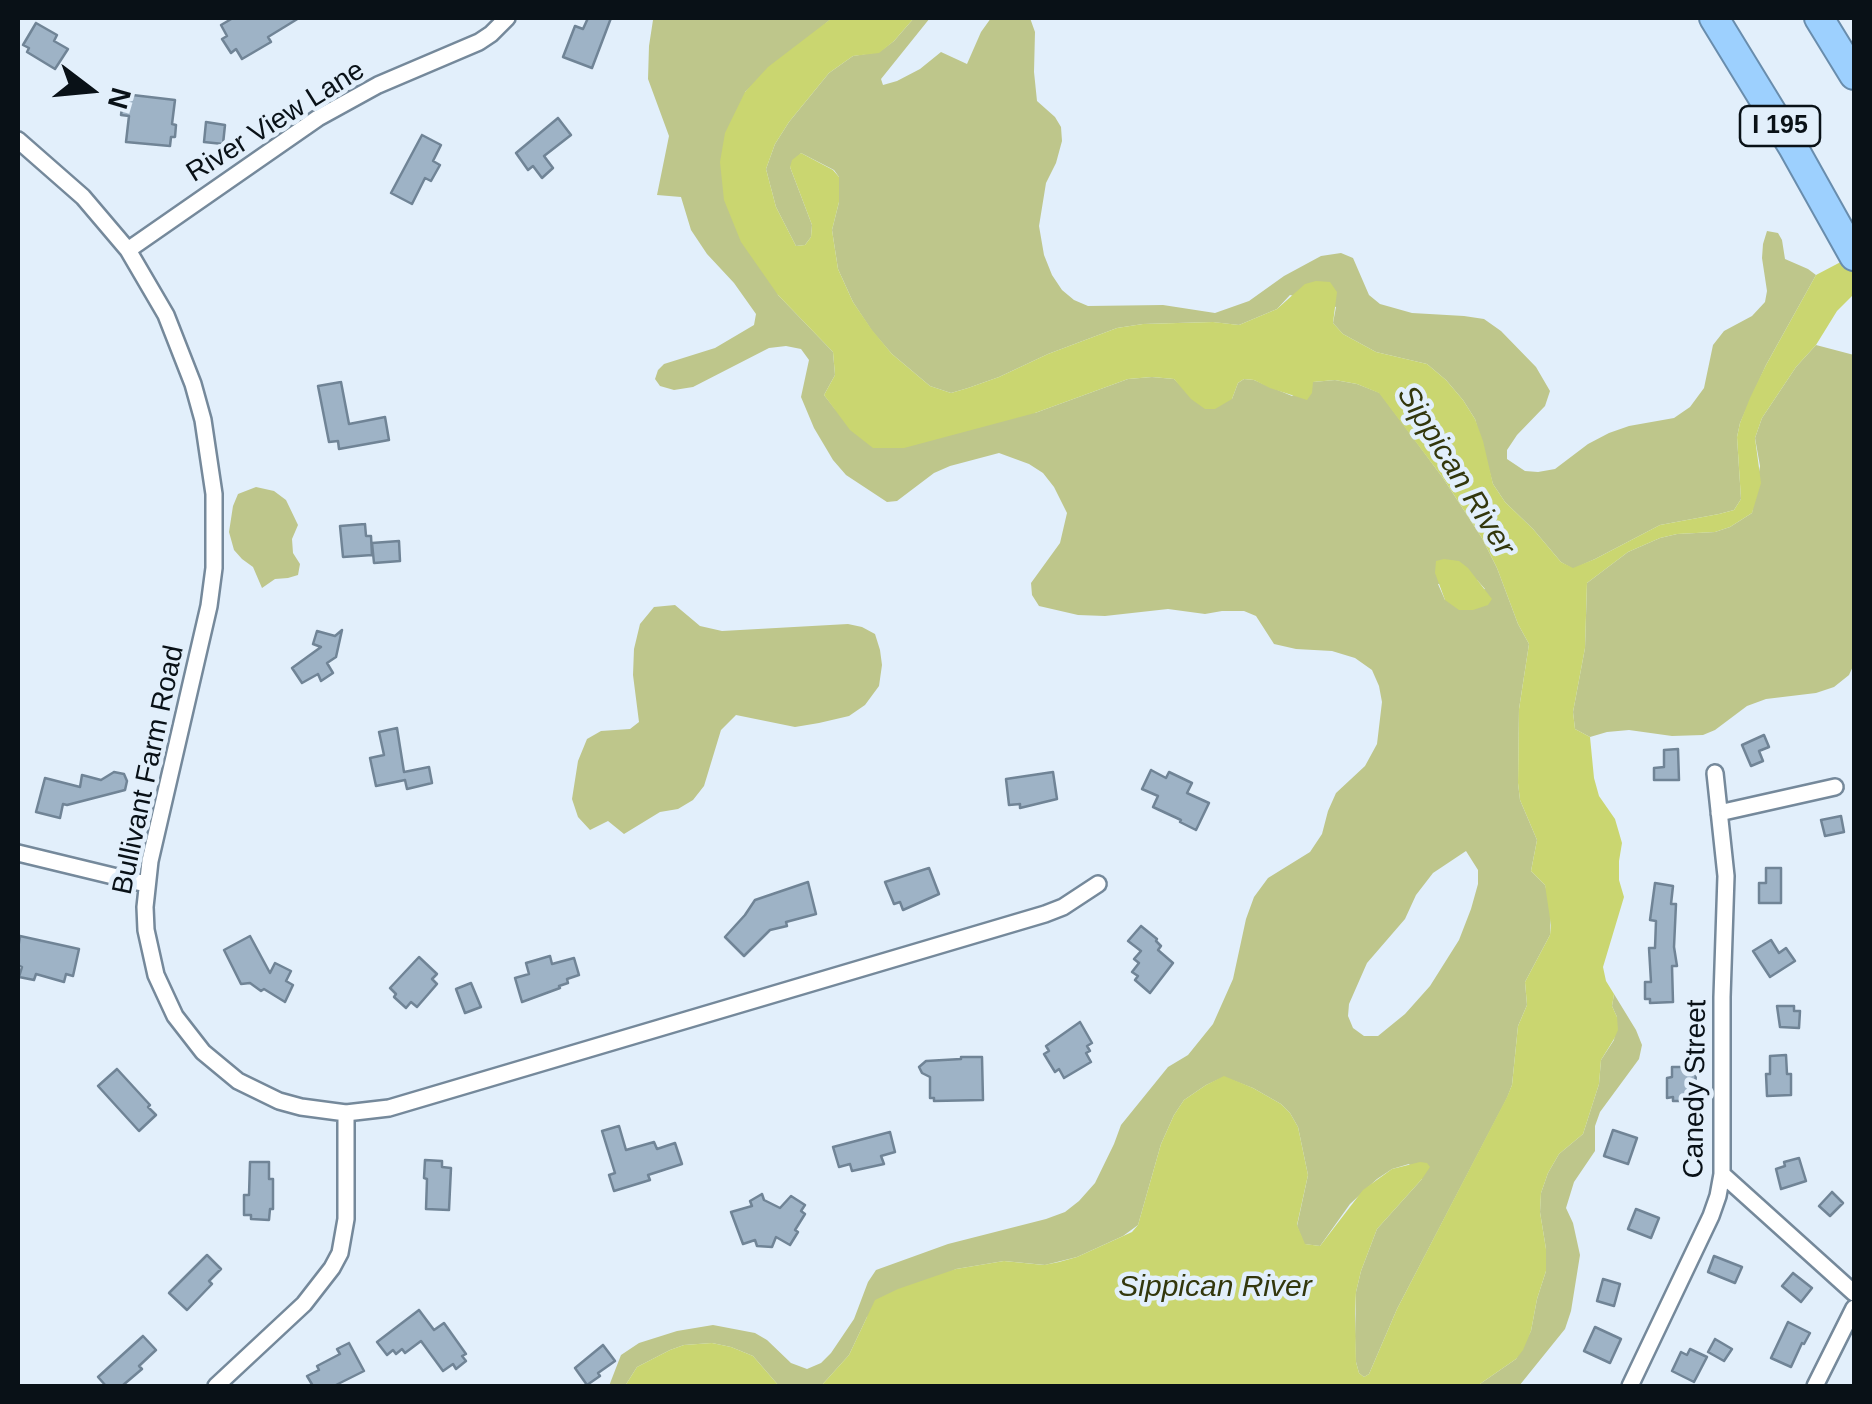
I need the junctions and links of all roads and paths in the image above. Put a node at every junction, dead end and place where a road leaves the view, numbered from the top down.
1 (507, 18) edge
2 (1714, 18) edge
3 (1819, 18) edge
4 (1854, 75) edge
5 (18, 140) edge
6 (1848, 246) edge
7 (128, 250) junction
8 (1716, 773) dead end
9 (1835, 787) dead end
10 (1719, 813) junction
11 (18, 853) edge
12 (146, 884) junction
13 (1098, 884) dead end
14 (346, 1112) junction
15 (1722, 1174) junction
16 (1854, 1293) edge
17 (1854, 1308) edge
18 (216, 1386) edge
19 (1630, 1386) edge
20 (1815, 1386) edge

1 - 7 street, River View Lane
2 - 6 highway, I 195
3 - 4 highway
5 - 7 street, Bullivant Farm Road
7 - 12 street, Bullivant Farm Road
8 - 10 street, Canedy Street
9 - 10 street
10 - 15 street, Canedy Street
11 - 12 street
12 - 14 street, Bullivant Farm Road
13 - 14 street, Bullivant Farm Road
14 - 18 street
15 - 16 street
15 - 19 street, Canedy Street
17 - 20 street

